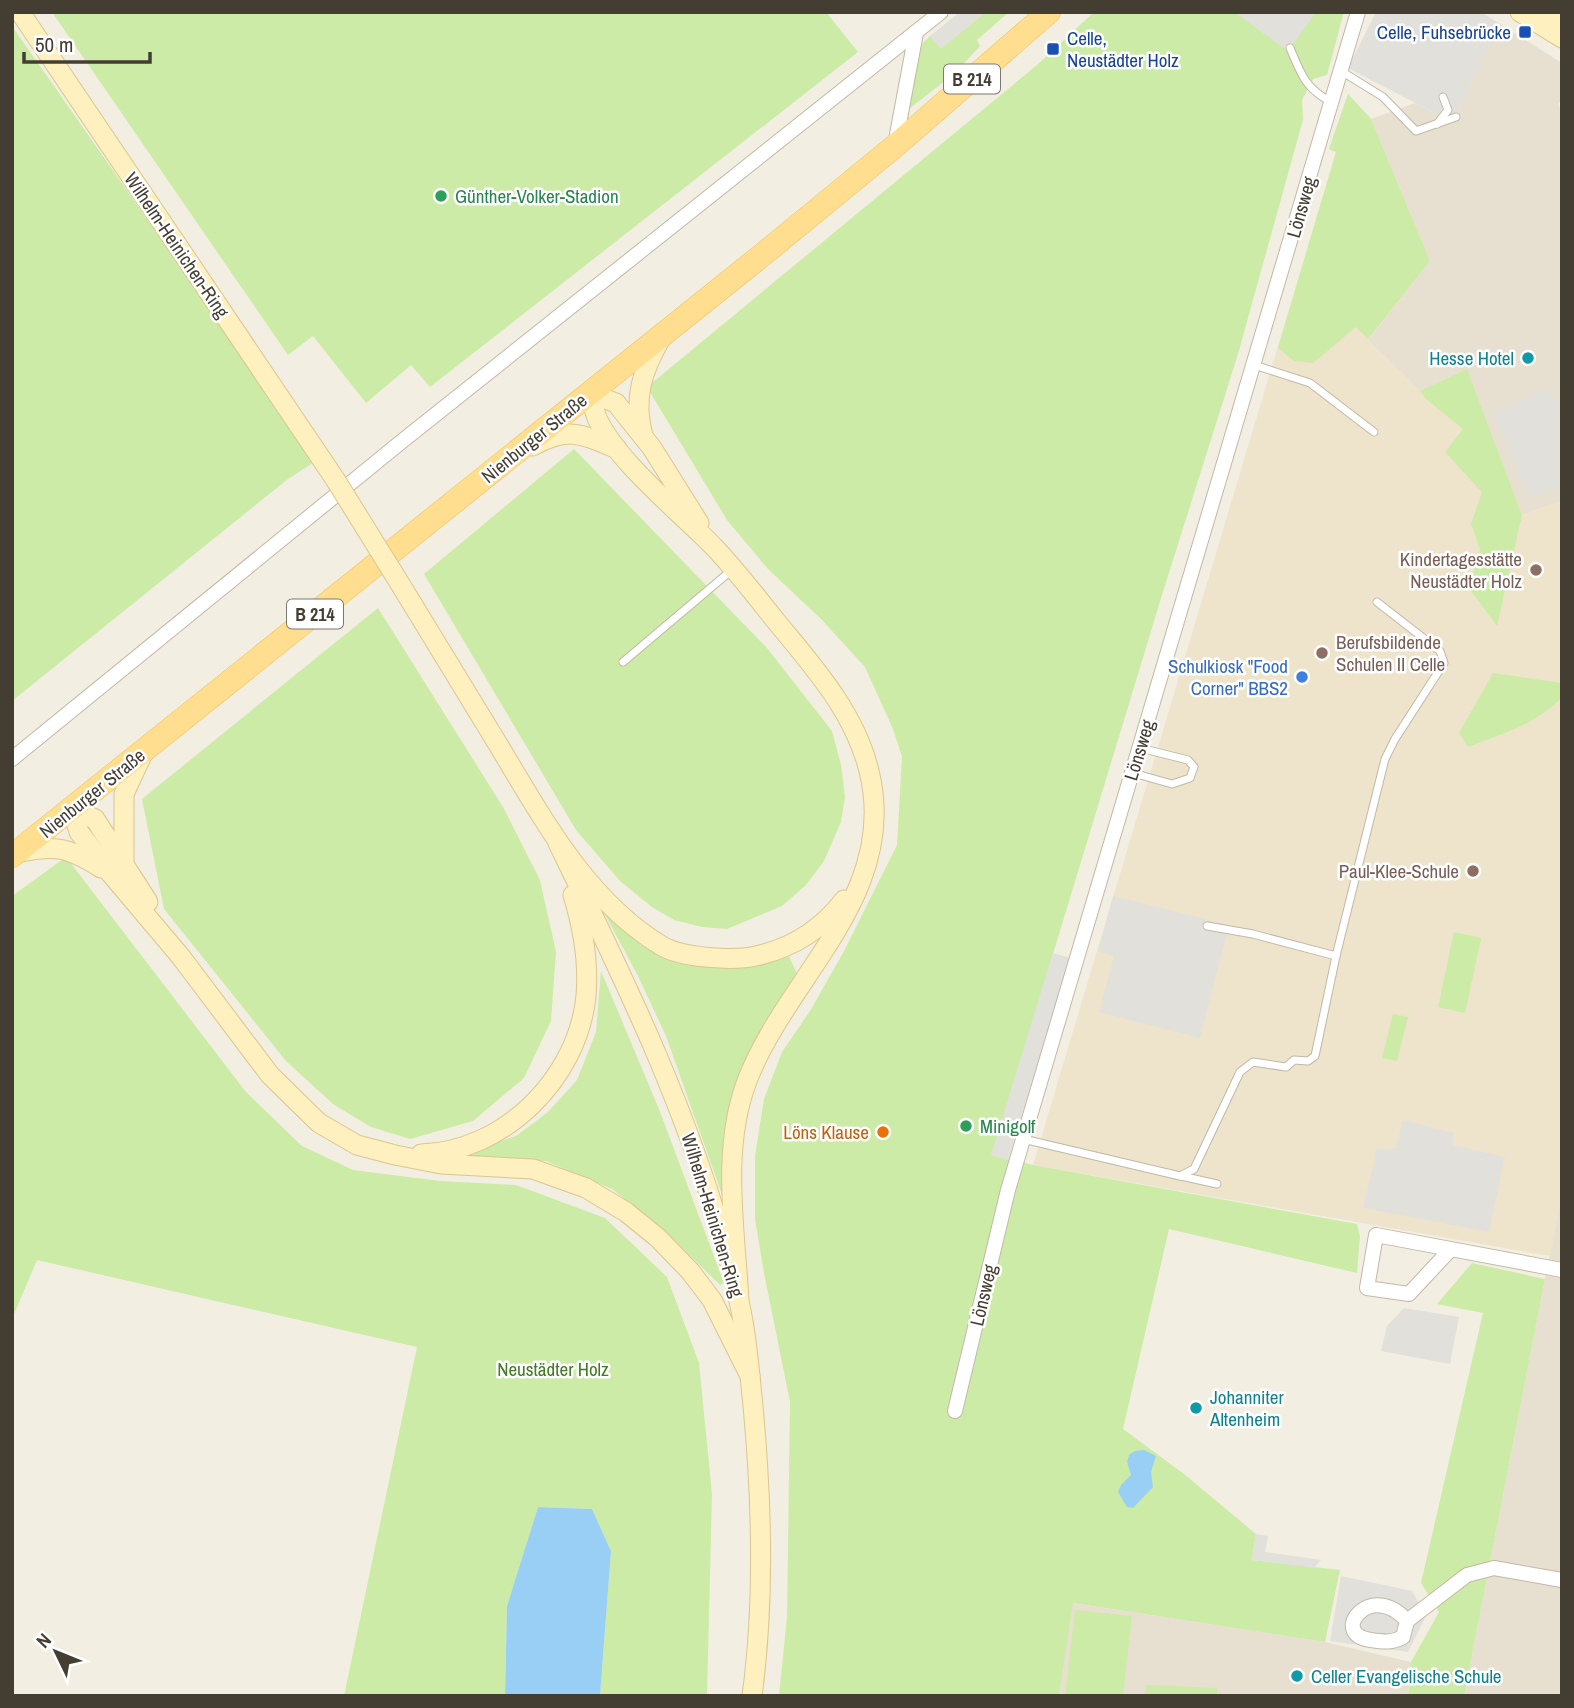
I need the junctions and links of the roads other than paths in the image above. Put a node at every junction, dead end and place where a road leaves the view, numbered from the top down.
1 (20, 12) edge
2 (941, 12) edge
3 (1049, 12) edge
4 (1358, 12) edge
5 (1520, 12) edge
6 (1546, 12) edge
7 (1562, 22) edge
8 (916, 33) junction
9 (1562, 38) edge
10 (1290, 48) dead end
11 (1340, 70) junction
12 (1443, 97) dead end
13 (1331, 102) junction
14 (1456, 117) dead end
15 (1436, 125) junction
16 (895, 146) junction
17 (663, 335) junction
18 (1254, 365) junction
19 (590, 393) junction
20 (1374, 432) dead end
21 (643, 437) junction
22 (617, 449) junction
23 (497, 467) junction
24 (714, 547) junction
25 (733, 568) junction
26 (1377, 602) dead end
27 (623, 662) dead end
28 (1140, 748) junction
29 (144, 751) junction
30 (12, 759) edge
31 (1133, 774) junction
32 (72, 809) junction
33 (558, 844) junction
34 (870, 853) junction
35 (14, 855) edge
36 (118, 869) junction
37 (1207, 926) dead end
38 (1336, 956) junction
39 (1023, 1139) junction
40 (395, 1155) junction
41 (1180, 1176) junction
42 (1217, 1184) dead end
43 (1450, 1250) junction
44 (1562, 1270) edge
45 (739, 1300) junction
46 (750, 1376) junction
47 (956, 1410) dead end
48 (1562, 1580) edge
49 (1407, 1621) dead end
50 (752, 1696) edge

1 - 33 main road, Wilhelm-Heinichen-Ring, bridge
2 - 8 street
3 - 16 main road, Nienburger Straße / B 214
4 - 11 street, Lönsweg
5 - 9 main road
6 - 7 main road
8 - 16 street
8 - 30 street
10 - 13 lane
11 - 13 street, Lönsweg
11 - 15 lane
12 - 15 lane
13 - 18 street, Lönsweg
14 - 15 lane
16 - 17 main road, Nienburger Straße / B 214
17 - 19 main road, Nienburger Straße / B 214
17 - 21 main road
18 - 20 lane
18 - 28 street, Lönsweg
19 - 21 main road
19 - 22 main road
19 - 23 main road, Nienburger Straße / B 214
21 - 24 main road
22 - 23 main road
22 - 24 main road
23 - 29 main road, Nienburger Straße / B 214
24 - 25 main road
25 - 27 lane
25 - 34 main road
26 - 38 lane
28 - 31 street, Lönsweg
28 - 31 lane
29 - 32 main road, Nienburger Straße / B 214
29 - 36 main road
31 - 39 street, Lönsweg
32 - 35 main road, Nienburger Straße / B 214
32 - 36 main road
33 - 34 main road
33 - 40 main road
33 - 45 main road, Wilhelm-Heinichen-Ring
34 - 45 main road
35 - 36 main road
36 - 40 main road
37 - 38 lane
38 - 41 lane
39 - 41 lane
39 - 47 street, Lönsweg
40 - 46 main road
41 - 42 lane
43 - 43 street
43 - 44 street
45 - 46 main road, Wilhelm-Heinichen-Ring
46 - 50 main road, Wilhelm-Heinichen-Ring
48 - 49 street

